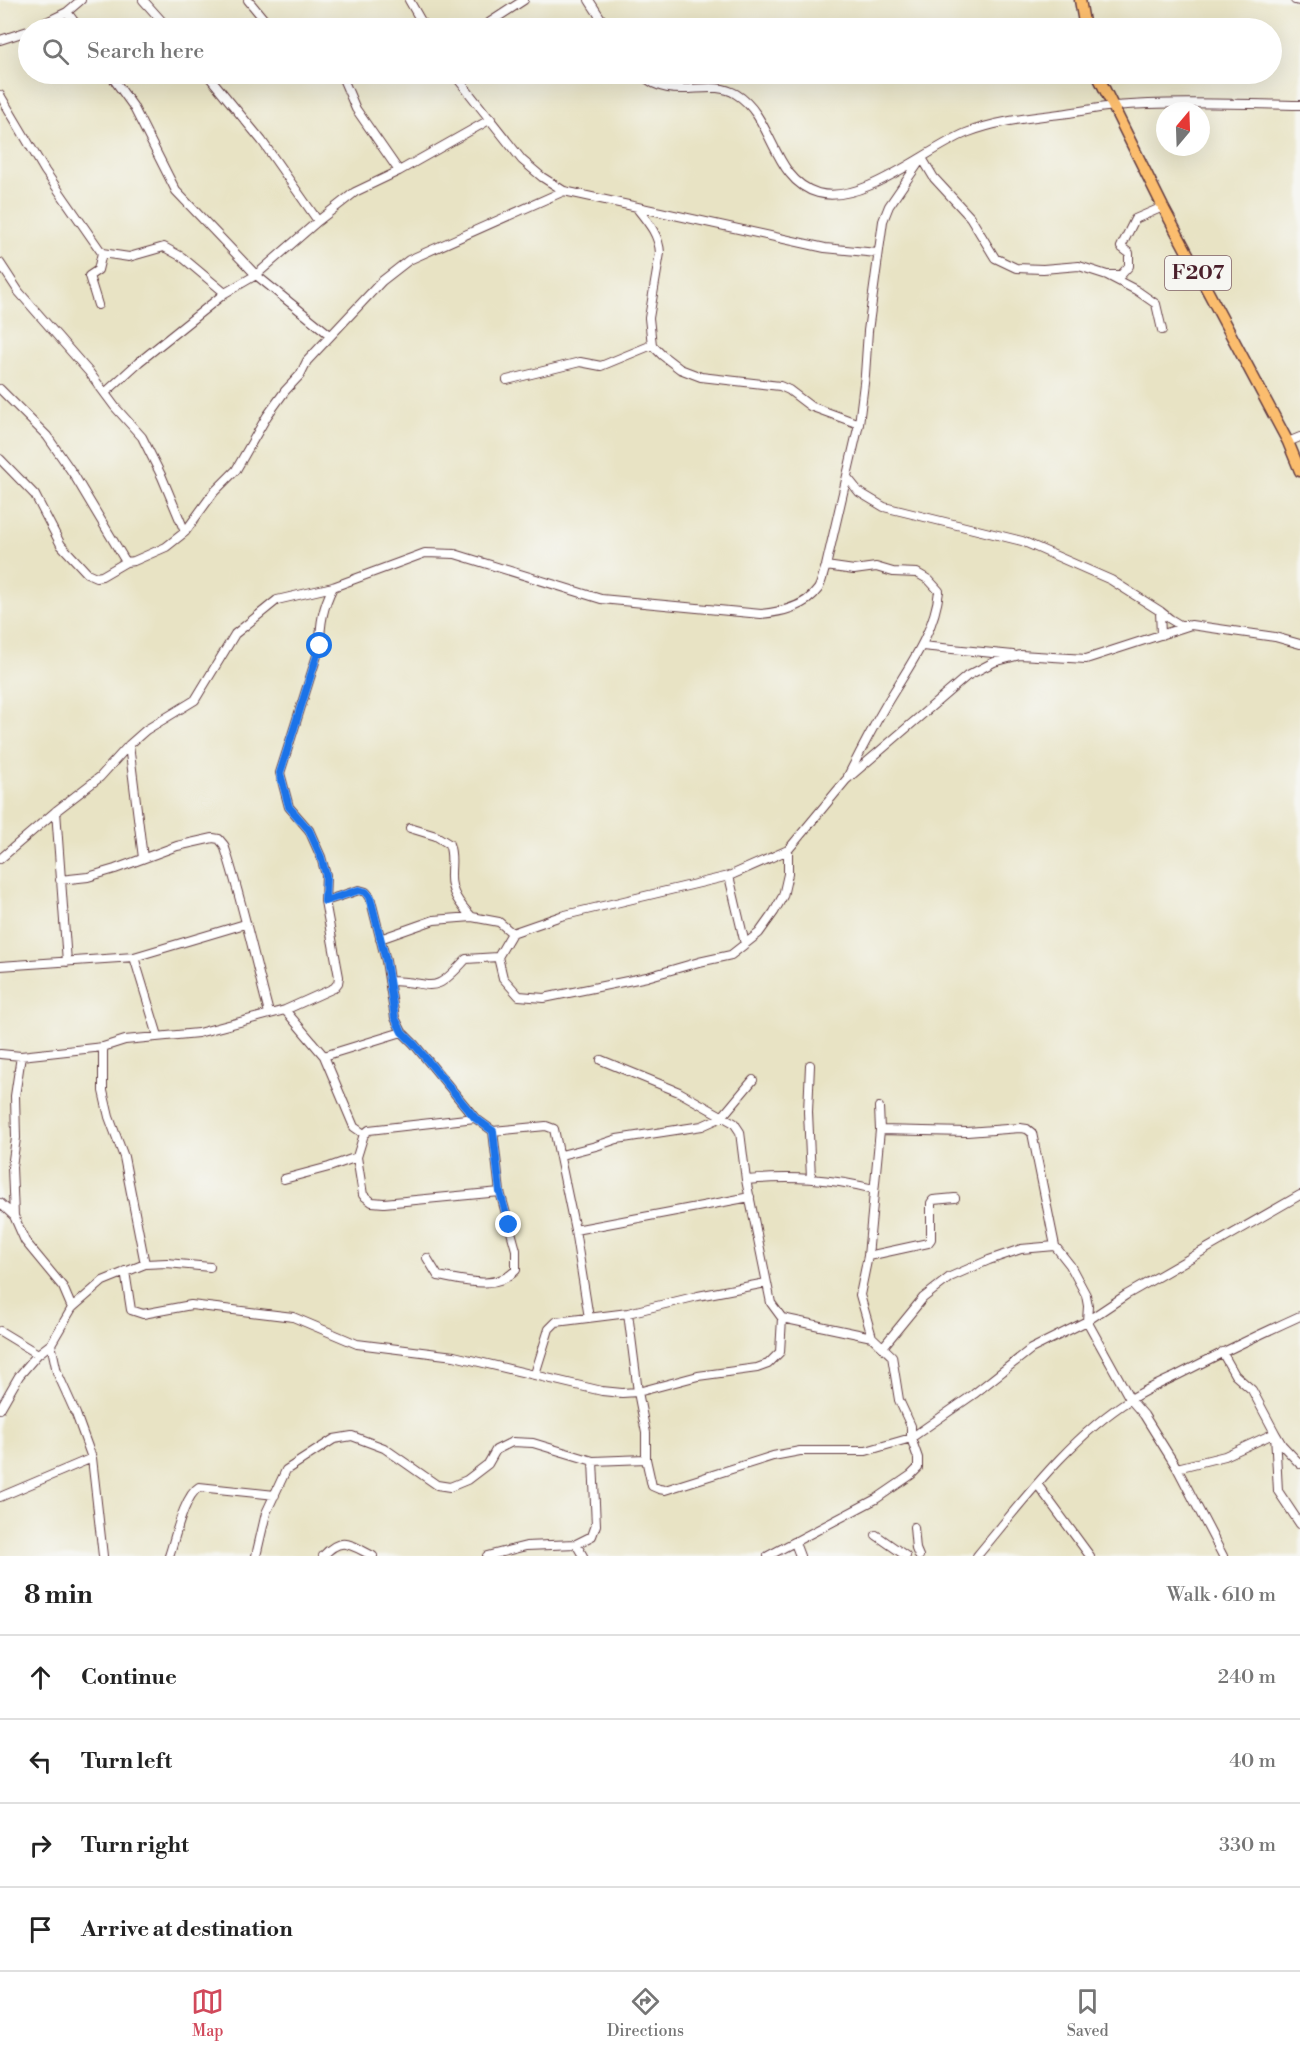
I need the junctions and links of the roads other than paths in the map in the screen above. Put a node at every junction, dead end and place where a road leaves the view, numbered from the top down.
1 (81, 0) edge
2 (143, 0) edge
3 (248, 0) edge
4 (524, 0) edge
5 (589, 0) edge
6 (1080, 0) edge
7 (1295, 0) edge
8 (410, 1) edge
9 (1300, 1) edge
10 (68, 12) junction
11 (55, 18) edge
12 (72, 18) edge
13 (159, 18) edge
14 (263, 18) edge
15 (419, 18) edge
16 (496, 18) edge
17 (601, 18) edge
18 (1083, 18) edge
19 (18, 33) edge
20 (1, 37) edge
21 (117, 84) edge
22 (215, 84) edge
23 (345, 84) edge
24 (462, 84) edge
25 (656, 84) edge
26 (1102, 84) edge
27 (0, 95) edge
28 (1300, 105) edge
29 (1113, 106) junction
30 (491, 119) junction
31 (922, 158) junction
32 (399, 171) junction
33 (564, 191) junction
34 (636, 207) junction
35 (1163, 207) junction
36 (318, 221) junction
37 (102, 253) junction
38 (877, 253) junction
39 (0, 263) edge
40 (256, 275) junction
41 (1107, 275) junction
42 (225, 293) junction
43 (98, 305) dead end
44 (1162, 330) dead end
45 (330, 335) junction
46 (652, 345) junction
47 (507, 380) dead end
48 (0, 389) edge
49 (105, 393) junction
50 (859, 424) junction
51 (1300, 437) edge
52 (1287, 442) junction
53 (0, 459) edge
54 (1300, 471) edge
55 (847, 477) junction
56 (185, 532) junction
57 (126, 562) junction
58 (826, 566) junction
59 (333, 587) junction
60 (1160, 610) junction
61 (1191, 625) junction
62 (1161, 634) junction
63 (1300, 644) edge
64 (922, 646) junction
65 (1020, 655) junction
66 (129, 745) junction
67 (846, 780) junction
68 (56, 811) junction
69 (410, 828) dead end
70 (788, 850) junction
71 (143, 858) junction
72 (0, 859) edge
73 (729, 876) junction
74 (60, 880) junction
75 (325, 901) junction
76 (472, 917) junction
77 (245, 924) junction
78 (512, 933) junction
79 (380, 939) junction
80 (744, 944) junction
81 (134, 957) junction
82 (498, 957) junction
83 (67, 962) junction
84 (0, 966) edge
85 (389, 981) junction
86 (285, 1010) junction
87 (269, 1013) junction
88 (402, 1032) junction
89 (158, 1036) junction
90 (103, 1047) junction
91 (0, 1054) edge
92 (21, 1056) junction
93 (324, 1056) junction
94 (601, 1060) dead end
95 (810, 1065) dead end
96 (753, 1080) dead end
97 (879, 1107) dead end
98 (722, 1117) junction
99 (475, 1118) junction
100 (880, 1130) junction
101 (493, 1131) junction
102 (364, 1134) junction
103 (561, 1155) junction
104 (357, 1157) junction
105 (810, 1178) junction
106 (284, 1179) dead end
107 (746, 1180) junction
108 (874, 1190) junction
109 (500, 1192) junction
110 (1300, 1195) edge
111 (750, 1197) junction
112 (955, 1198) dead end
113 (0, 1203) edge
114 (14, 1216) junction
115 (575, 1230) junction
116 (1055, 1246) junction
117 (868, 1256) junction
118 (427, 1258) dead end
119 (145, 1264) junction
120 (210, 1267) dead end
121 (125, 1271) junction
122 (766, 1283) junction
123 (72, 1308) junction
124 (628, 1313) junction
125 (1300, 1316) edge
126 (589, 1318) junction
127 (782, 1318) junction
128 (1087, 1321) junction
129 (0, 1331) edge
130 (872, 1337) junction
131 (51, 1344) junction
132 (883, 1347) junction
133 (1222, 1352) junction
134 (38, 1354) junction
135 (535, 1374) junction
136 (638, 1392) junction
137 (1130, 1399) junction
138 (0, 1409) edge
139 (1275, 1433) junction
140 (911, 1438) junction
141 (92, 1458) junction
142 (646, 1459) junction
143 (593, 1461) junction
144 (1300, 1464) edge
145 (1177, 1468) junction
146 (1037, 1484) junction
147 (275, 1495) junction
148 (0, 1497) edge
149 (1300, 1524) edge
150 (914, 1527) dead end
151 (876, 1535) dead end
152 (795, 1543) junction
153 (576, 1544) junction
154 (103, 1556) edge
155 (169, 1556) edge
156 (256, 1556) edge
157 (322, 1556) edge
158 (373, 1556) edge
159 (487, 1556) edge
160 (583, 1556) edge
161 (768, 1556) edge
162 (800, 1556) edge
163 (906, 1556) edge
164 (919, 1556) edge
165 (977, 1556) edge
166 (1090, 1556) edge
167 (1223, 1556) edge

1 - 10 street
2 - 13 street
3 - 14 street
4 - 16 street
5 - 17 street
6 - 18 main road
7 - 9 street
8 - 15 street
10 - 11 street
10 - 12 street
19 - 20 street
21 - 40 street
22 - 36 street
23 - 32 street
24 - 30 street
25 - 31 street
26 - 29 main road, F207
27 - 37 street
28 - 29 street
29 - 31 street
29 - 35 main road, F207
30 - 32 street
30 - 33 street
31 - 38 street
31 - 41 street
32 - 36 street
33 - 34 street
33 - 45 street
34 - 38 street
34 - 46 street
35 - 41 street
35 - 52 main road, F207
36 - 40 street
37 - 42 street
37 - 43 street
38 - 50 street
39 - 49 street
40 - 42 street
40 - 45 street
41 - 44 street
42 - 49 street
45 - 56 street
46 - 47 street
46 - 50 street
48 - 57 street
49 - 56 street
50 - 55 street
51 - 52 street
52 - 54 main road, F207
53 - 57 street
55 - 58 street
55 - 60 street
56 - 57 street
58 - 59 street
58 - 64 street
59 - 66 street
59 - 75 street
60 - 61 street
60 - 62 street
61 - 62 street
61 - 63 street
62 - 65 street
64 - 65 street
64 - 67 street
65 - 67 street
66 - 68 street
66 - 71 street
67 - 70 street
68 - 72 street
68 - 74 street
69 - 76 street
70 - 73 street
70 - 80 street
71 - 74 street
71 - 77 street
73 - 78 street
73 - 80 street
74 - 83 street
75 - 79 street
75 - 86 street
76 - 78 street
76 - 79 street
77 - 81 street
77 - 87 street
78 - 82 street
79 - 85 street
80 - 82 street
81 - 83 street
81 - 89 street
82 - 85 street
83 - 84 street
85 - 88 street
86 - 87 street
86 - 93 street
87 - 89 street
88 - 93 street
88 - 99 street
89 - 90 street
90 - 92 street
90 - 119 street
91 - 92 street
92 - 114 street
93 - 102 street
94 - 98 street
95 - 105 street
96 - 98 street
97 - 100 street
98 - 103 street
98 - 107 street
99 - 101 street
99 - 102 street
100 - 108 street
100 - 116 street
101 - 103 street
101 - 109 street
102 - 104 street
103 - 115 street
104 - 106 street
104 - 109 street
105 - 107 street
105 - 108 street
107 - 111 street
108 - 117 street
109 - 118 street
110 - 128 street
111 - 115 street
111 - 122 street
112 - 117 street
113 - 114 street
114 - 123 street
115 - 126 street
116 - 128 street
116 - 132 street
117 - 130 street
119 - 120 street
119 - 121 street
121 - 123 street
121 - 135 street
122 - 124 street
122 - 127 street
123 - 131 street
124 - 126 street
124 - 136 street
125 - 133 street
126 - 135 street
127 - 130 street
127 - 136 street
128 - 137 street
128 - 140 street
129 - 134 street
130 - 132 street
131 - 134 street
131 - 141 street
132 - 140 street
133 - 137 street
133 - 139 street
134 - 138 street
135 - 136 street
136 - 142 street
137 - 145 street
137 - 146 street
139 - 144 street
139 - 145 street
139 - 149 street
140 - 142 street
140 - 152 street
141 - 148 street
141 - 154 street
142 - 143 street
143 - 147 street
143 - 153 street
145 - 167 street
146 - 165 street
146 - 166 street
147 - 155 street
147 - 156 street
150 - 164 street
151 - 163 street
152 - 161 street
152 - 162 street
153 - 159 street
153 - 160 street
157 - 158 street

